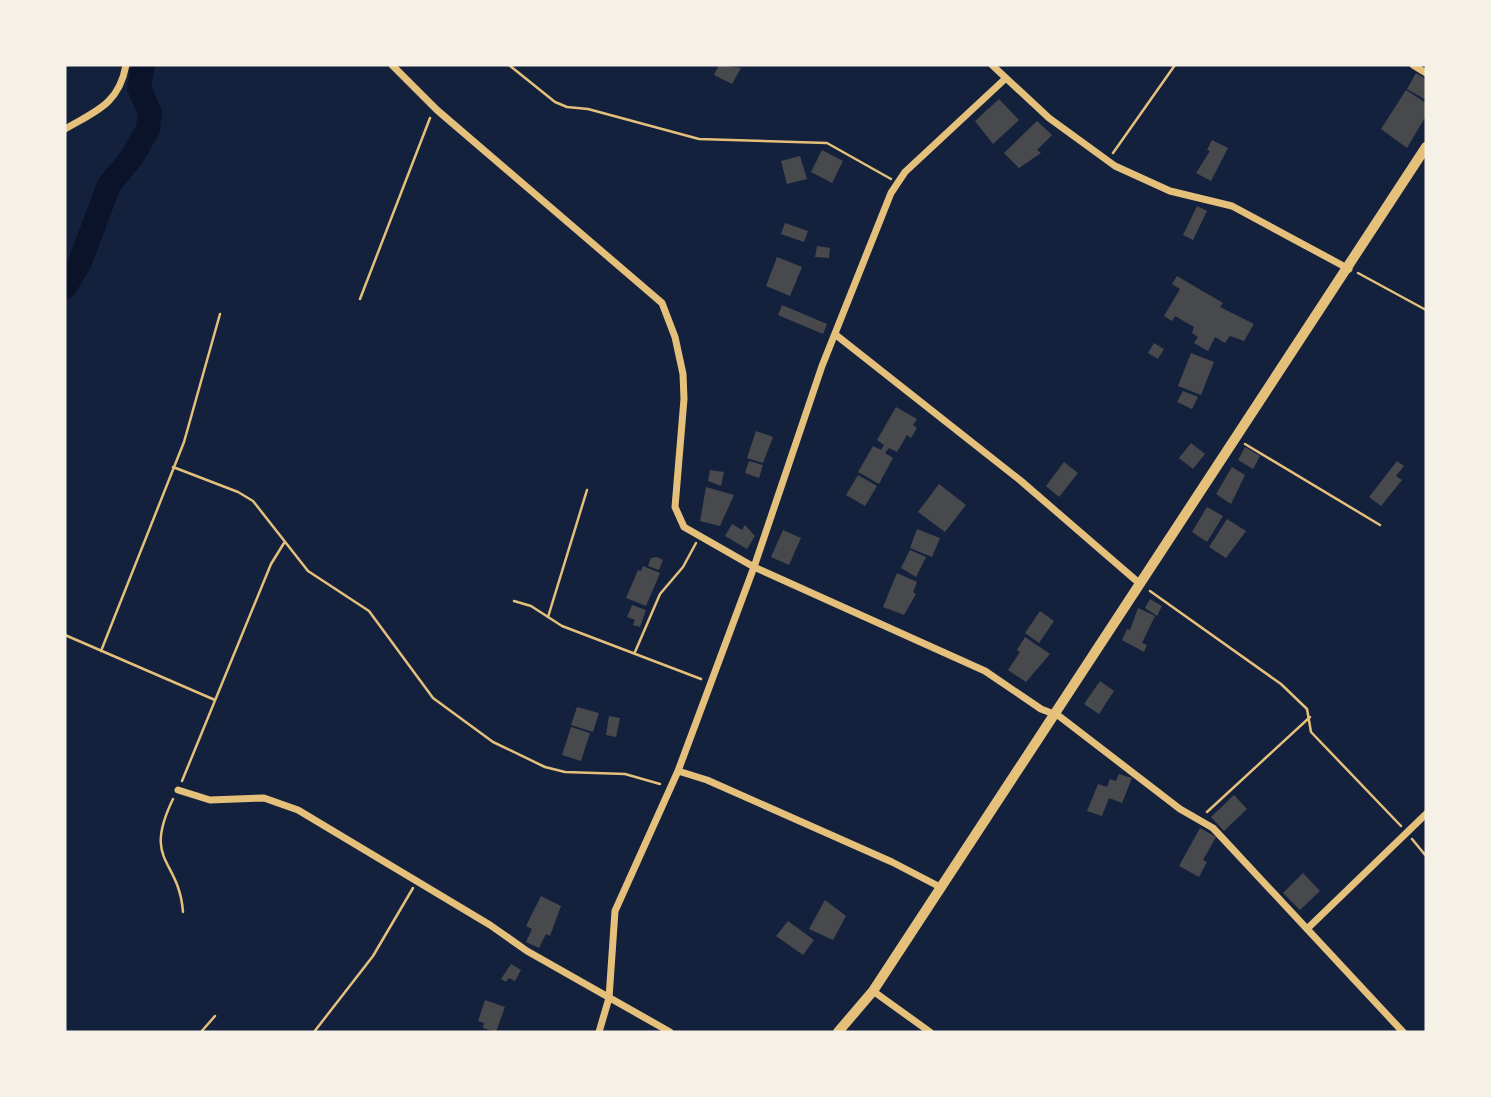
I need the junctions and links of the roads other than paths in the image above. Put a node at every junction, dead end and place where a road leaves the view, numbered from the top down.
1 (126, 65) edge
2 (392, 65) edge
3 (992, 65) edge
4 (1413, 65) edge
5 (1426, 73) edge
6 (1006, 78) junction
7 (65, 129) edge
8 (1426, 147) edge
9 (1349, 269) junction
10 (836, 335) junction
11 (754, 567) junction
12 (1139, 583) junction
13 (1052, 715) junction
14 (678, 771) junction
15 (178, 790) road end
16 (1426, 814) edge
17 (942, 888) junction
18 (1308, 928) junction
19 (873, 991) junction
20 (609, 998) junction
21 (599, 1032) edge
22 (670, 1032) edge
23 (838, 1032) edge
24 (930, 1032) edge
25 (1403, 1032) edge

1 - 7 street
2 - 11 street
3 - 6 street
4 - 5 street
6 - 9 street
6 - 10 street
8 - 9 street
9 - 12 street
10 - 11 street
10 - 12 street
11 - 13 street
11 - 14 street
12 - 13 street
13 - 17 street
13 - 18 street
14 - 17 street
14 - 20 street
15 - 20 street
16 - 18 street
17 - 19 street
18 - 25 street
19 - 23 street
19 - 24 street
20 - 21 street
20 - 22 street

